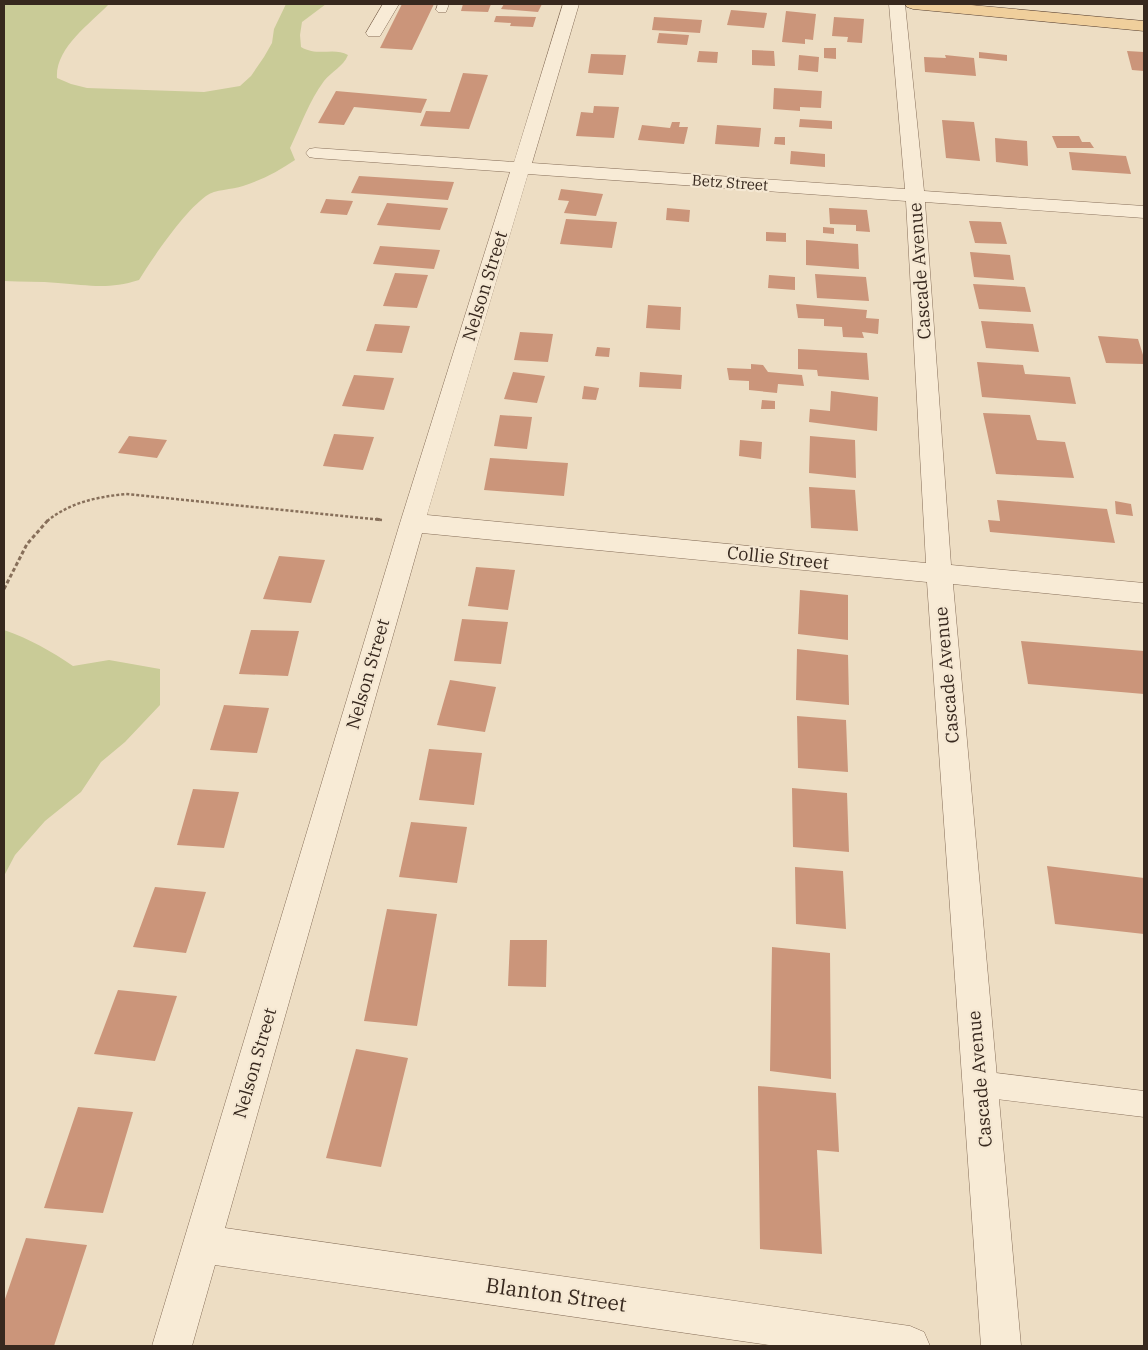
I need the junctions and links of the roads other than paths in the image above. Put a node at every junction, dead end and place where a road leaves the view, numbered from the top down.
1 (391, 4) edge
2 (571, 4) edge
3 (897, 4) edge
4 (913, 4) edge
5 (1144, 26) edge
6 (374, 33) dead end
7 (316, 152) dead end
8 (521, 168) junction
9 (915, 196) junction
10 (1144, 212) edge
11 (412, 523) junction
12 (939, 574) junction
13 (1144, 593) edge
14 (980, 1084) junction
15 (1144, 1104) edge
16 (203, 1244) junction
17 (172, 1346) edge
18 (910, 1346) edge
19 (1001, 1346) edge

1 - 6 street
2 - 8 street, Nelson Street
3 - 9 street, Cascade Avenue
4 - 5 main road
7 - 8 street, Betz Street
8 - 9 street, Betz Street
8 - 11 street, Nelson Street
9 - 10 street, Betz Street
9 - 12 street, Cascade Avenue
11 - 12 street, Collie Street
11 - 16 street, Nelson Street
12 - 13 street, Collie Street
12 - 14 street, Cascade Avenue
14 - 15 lane
14 - 19 street, Cascade Avenue
16 - 17 street, Nelson Street
16 - 18 street, Blanton Street

